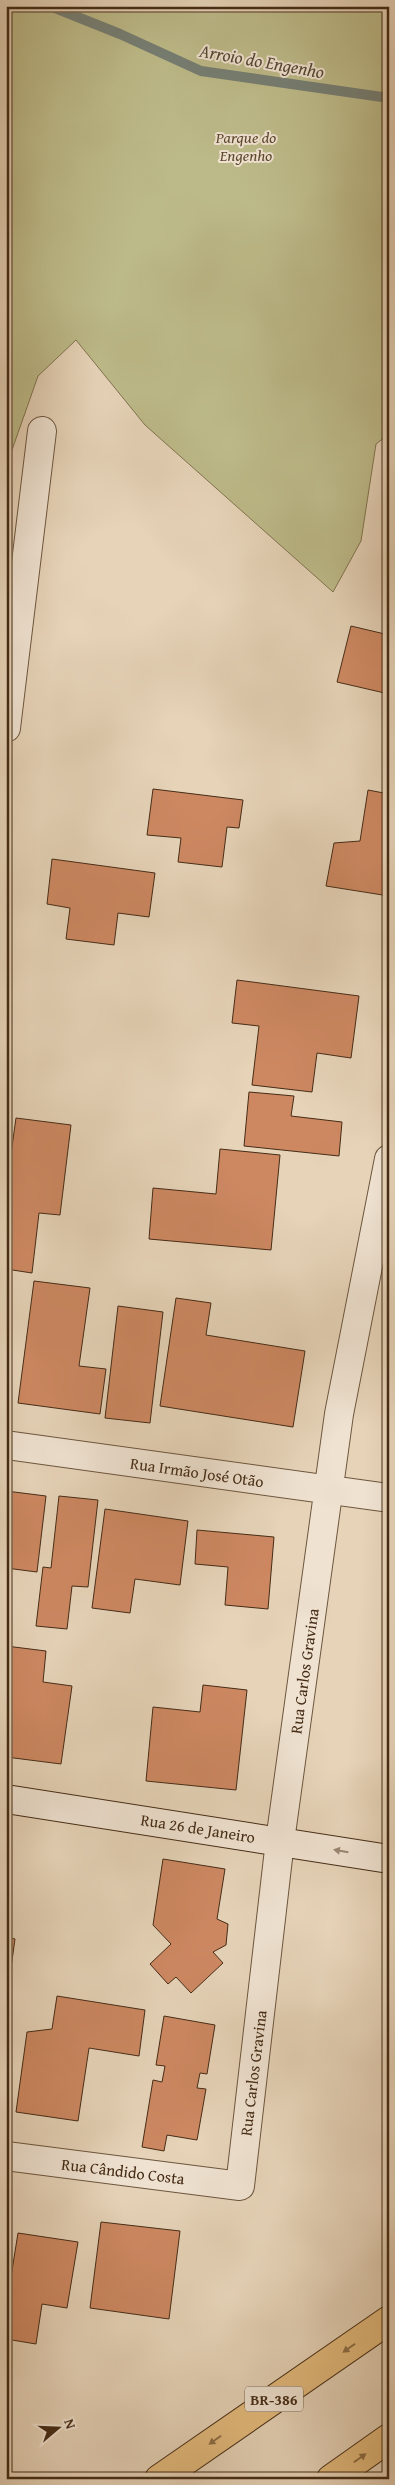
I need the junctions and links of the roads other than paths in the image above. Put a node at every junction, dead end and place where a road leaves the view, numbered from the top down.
1 (42, 431) dead end
2 (6, 728) edge
3 (389, 1159) edge
4 (6, 1445) edge
5 (328, 1490) junction
6 (389, 1498) edge
7 (6, 1799) edge
8 (280, 1841) junction
9 (389, 1860) edge
10 (6, 2156) edge
11 (240, 2186) joint
12 (389, 2320) edge
13 (389, 2438) edge
14 (160, 2479) edge
15 (331, 2479) edge

1 - 2 street
3 - 5 street, Rua Carlos Gravina
4 - 5 street, Rua Irmão José Otão
5 - 6 street, Rua Irmão José Otão
5 - 8 street, Rua Carlos Gravina
7 - 8 street, Rua 26 de Janeiro
9 -> 8 street, Rua 26 de Janeiro
8 - 11 street, Rua Carlos Gravina
10 - 11 street, Rua Cândido Costa
12 -> 14 highway, BR-386
15 -> 13 highway

